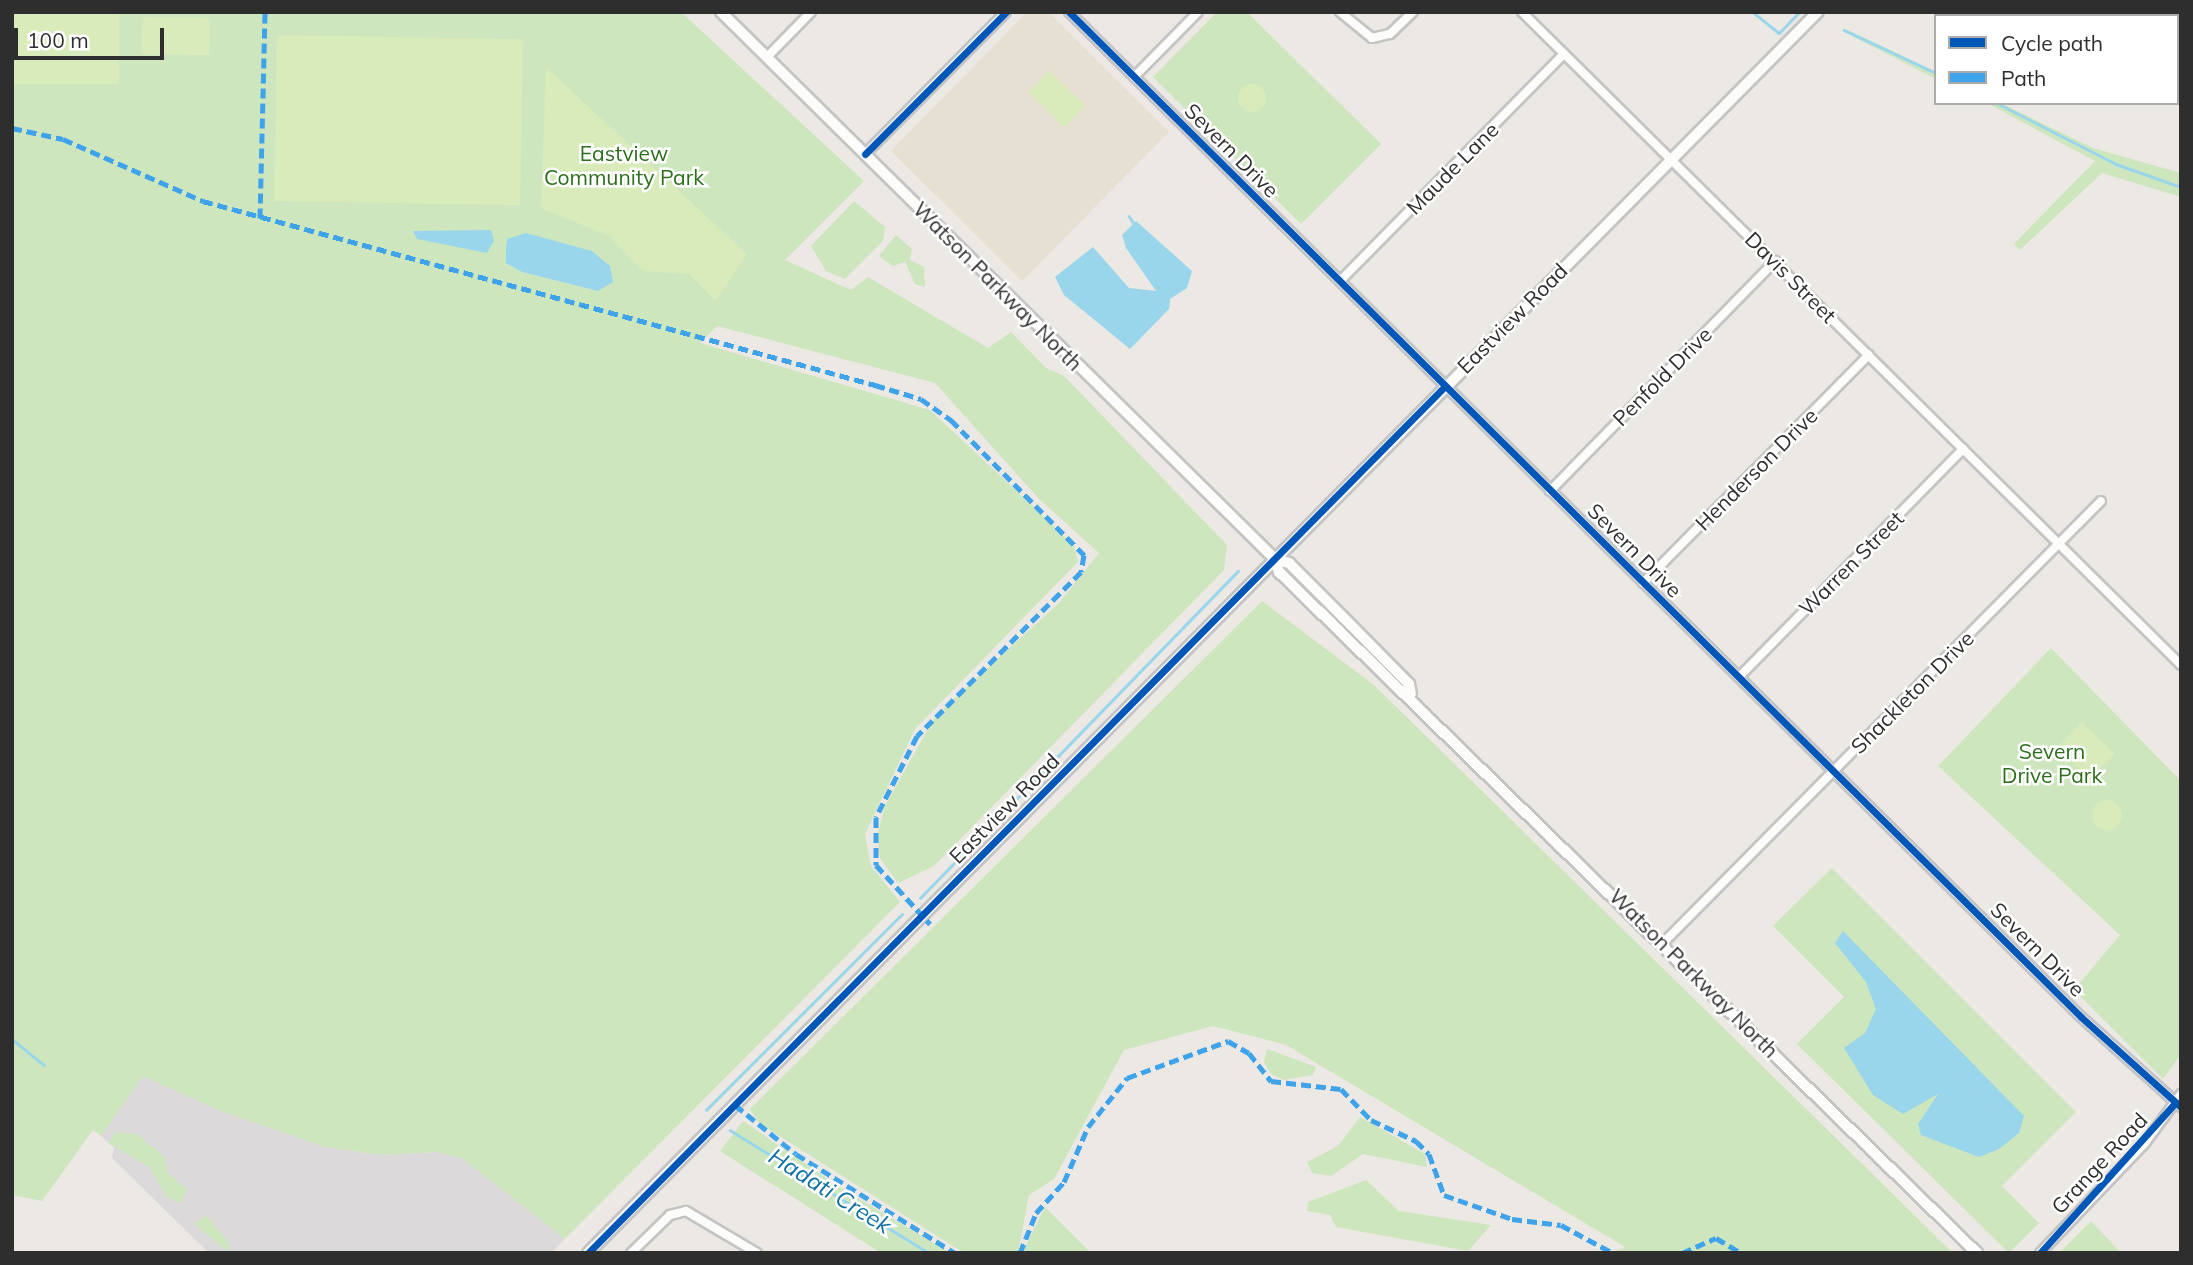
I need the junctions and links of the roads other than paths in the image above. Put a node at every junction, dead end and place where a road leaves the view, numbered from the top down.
1 (721, 12) edge
2 (811, 12) edge
3 (1006, 12) edge
4 (1069, 12) edge
5 (1198, 12) edge
6 (1340, 12) edge
7 (1413, 12) edge
8 (1522, 12) edge
9 (1818, 12) edge
10 (1564, 54) junction
11 (767, 57) junction
12 (1134, 77) junction
13 (865, 154) junction
14 (1671, 158) junction
15 (1775, 261) junction
16 (1340, 281) junction
17 (1869, 355) junction
18 (1445, 386) junction
19 (1963, 449) junction
20 (1549, 491) junction
21 (2101, 500) dead end
22 (2058, 544) junction
23 (1275, 559) junction
24 (1643, 583) junction
25 (2181, 665) edge
26 (1738, 677) junction
27 (1833, 771) junction
28 (1663, 943) junction
29 (2181, 1094) edge
30 (2178, 1105) edge
31 (588, 1253) edge
32 (631, 1253) edge
33 (757, 1253) edge
34 (1977, 1253) edge
35 (2040, 1253) edge

1 - 11 main road, Watson Parkway North
2 - 11 street
3 - 13 street
4 - 12 street, Severn Drive
5 - 12 street
6 - 7 street
8 - 10 street, Davis Street
9 - 14 main road, Eastview Road
10 - 14 street, Davis Street
10 - 16 street, Maude Lane
11 - 13 main road, Watson Parkway North
12 - 16 street, Severn Drive
13 - 23 main road, Watson Parkway North
14 - 15 street, Davis Street
14 - 18 main road, Eastview Road
15 - 17 street, Davis Street
15 - 20 street, Penfold Drive
16 - 18 street, Severn Drive
17 - 19 street, Davis Street
17 - 24 street, Henderson Drive
18 - 20 street, Severn Drive
18 - 23 main road, Eastview Road
19 - 22 street, Davis Street
19 - 26 street, Warren Street
20 - 24 street, Severn Drive
21 - 22 street, Shackleton Drive
22 - 25 street, Davis Street
22 - 27 street, Shackleton Drive
23 - 28 main road, Watson Parkway North
23 - 31 main road, Eastview Road
24 - 26 street, Severn Drive
26 - 27 street, Severn Drive
27 - 28 street, Shackleton Drive
27 - 30 street, Severn Drive
28 - 34 main road, Watson Parkway North
29 - 30 street, Grange Road
30 - 35 street, Grange Road
32 - 33 street

